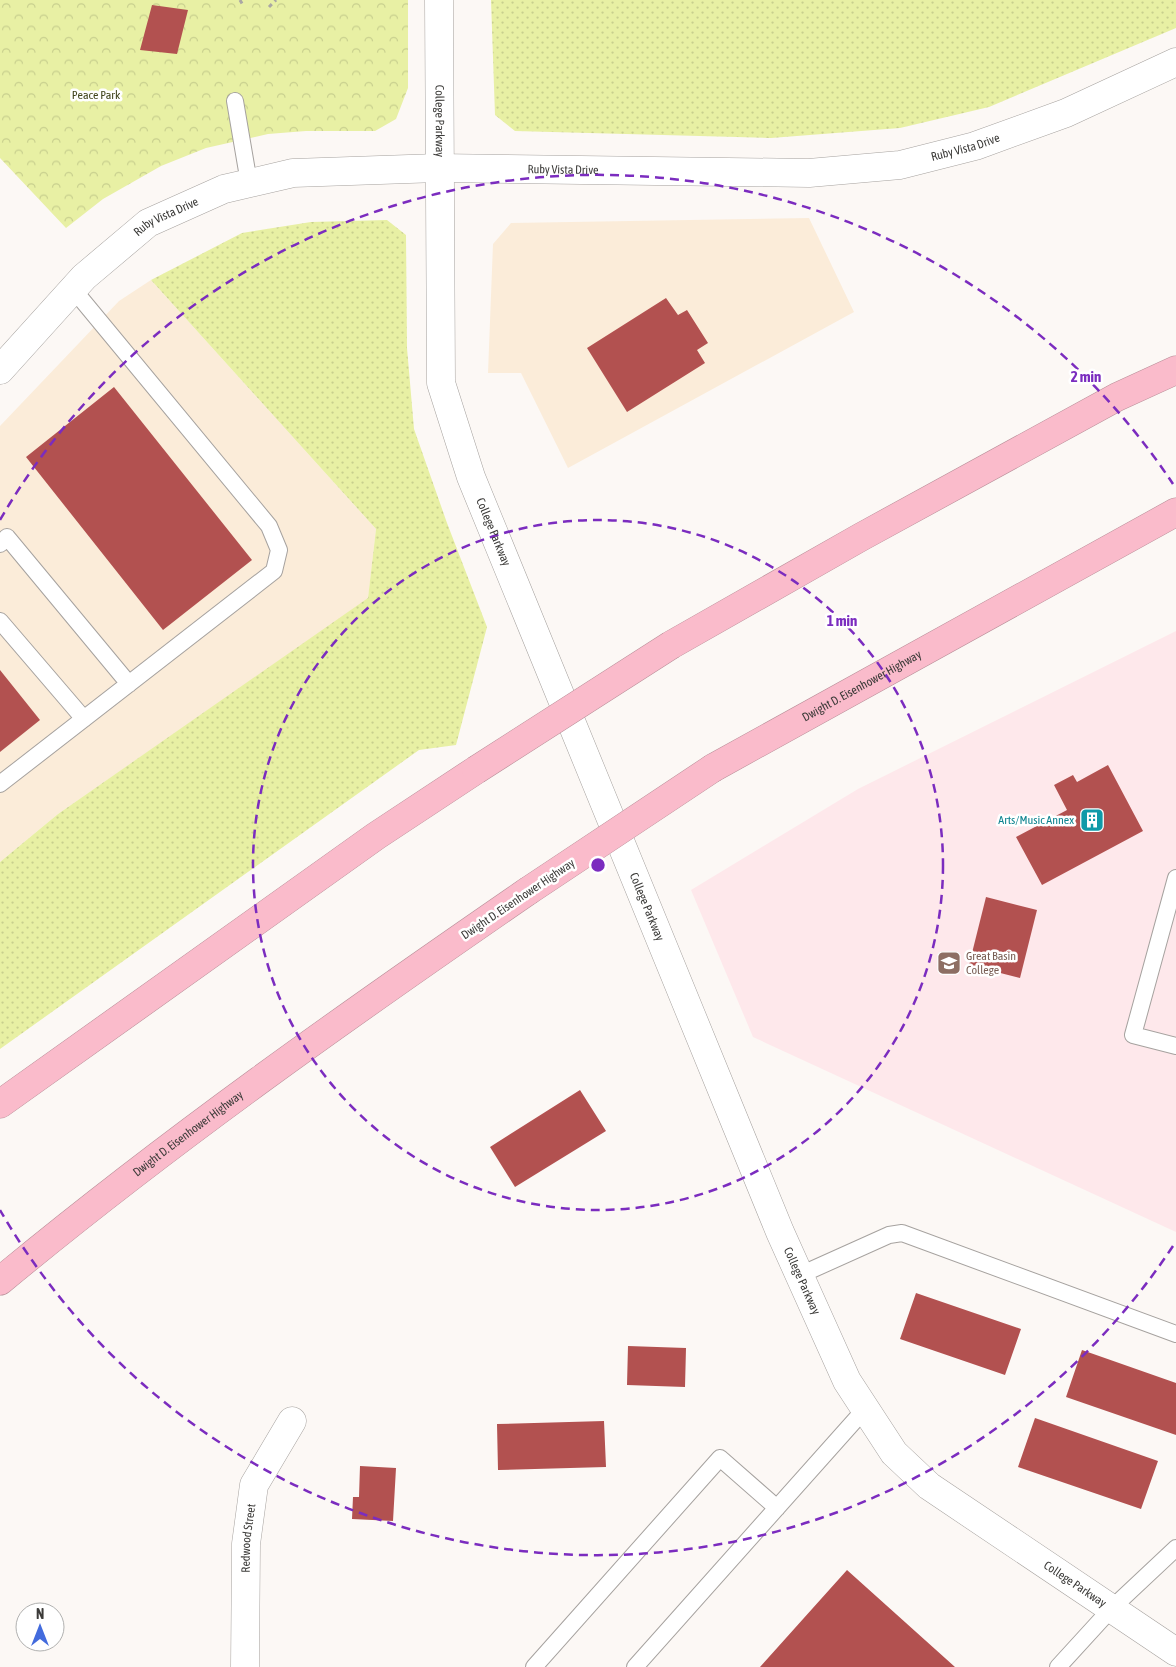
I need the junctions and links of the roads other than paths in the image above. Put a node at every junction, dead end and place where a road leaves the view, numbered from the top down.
1 (439, 0) edge
2 (1176, 62) edge
3 (235, 101) dead end
4 (438, 168) junction
5 (249, 183) junction
6 (73, 289) junction
7 (0, 370) edge
8 (1176, 370) edge
9 (1176, 512) edge
10 (0, 544) edge
11 (0, 621) edge
12 (129, 684) junction
13 (84, 719) junction
14 (0, 784) edge
15 (1176, 878) edge
16 (1176, 1046) edge
17 (0, 1104) edge
18 (800, 1275) junction
19 (0, 1281) edge
20 (1176, 1334) edge
21 (865, 1409) junction
22 (292, 1421) dead end
23 (777, 1508) junction
24 (1176, 1548) edge
25 (1111, 1609) junction
26 (1176, 1652) edge
27 (245, 1667) edge
28 (534, 1667) edge
29 (635, 1667) edge
30 (1058, 1667) edge

1 - 4 street, College Parkway
2 - 4 street, Ruby Vista Drive
3 - 5 lane
4 - 5 street, Ruby Vista Drive
4 - 18 street, College Parkway
5 - 6 street, Ruby Vista Drive
6 - 7 street, Ruby Vista Drive
6 - 12 lane
8 - 17 highway, bridge
9 - 19 highway, Dwight D. Eisenhower Highway, bridge
10 - 12 lane
11 - 13 lane
12 - 13 lane
13 - 14 lane
15 - 16 lane
18 - 20 lane
18 - 21 street, College Parkway
21 - 23 lane
21 - 25 street, College Parkway
22 - 27 street, Redwood Street
23 - 28 lane
23 - 29 lane
24 - 25 lane
25 - 26 street, College Parkway
25 - 30 lane

